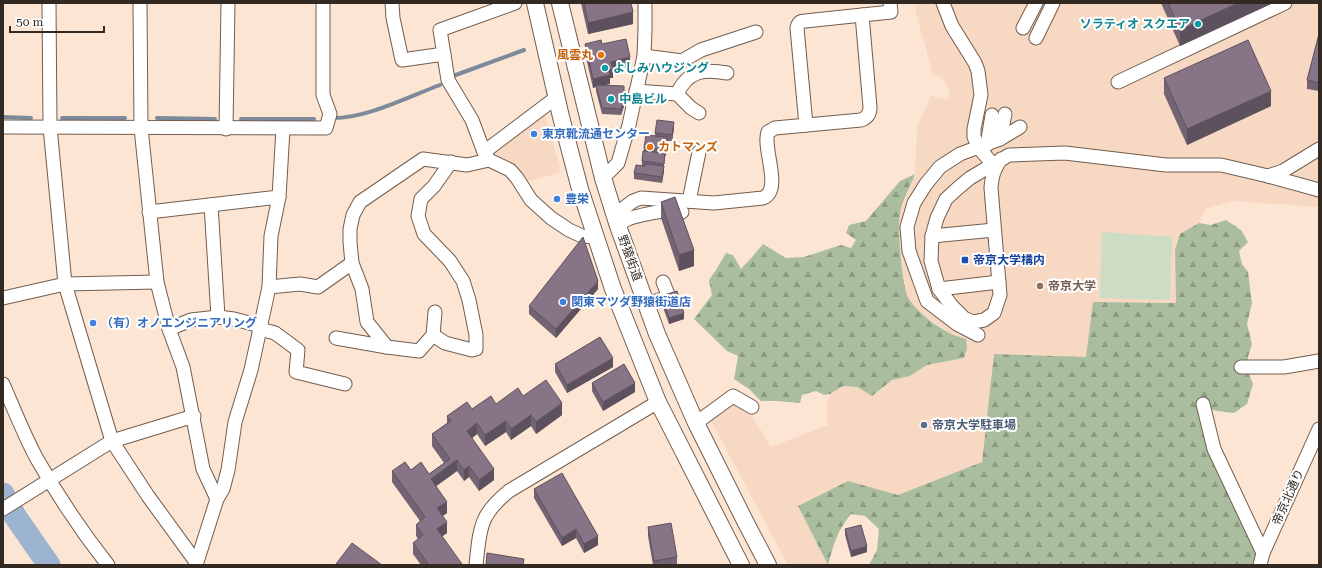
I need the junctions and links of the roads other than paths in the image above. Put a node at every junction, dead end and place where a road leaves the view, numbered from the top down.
1 (49, 3) edge
2 (140, 3) edge
3 (228, 3) edge
4 (323, 3) edge
5 (392, 3) edge
6 (515, 3) edge
7 (534, 3) edge
8 (560, 3) edge
9 (645, 3) edge
10 (890, 3) edge
11 (943, 3) edge
12 (1036, 3) edge
13 (1053, 3) edge
14 (1285, 3) edge
15 (495, 7) edge
16 (862, 15) junction
17 (1023, 28) dead end
18 (756, 32) dead end
19 (1036, 38) dead end
20 (444, 54) junction
21 (644, 56) junction
22 (727, 73) dead end
23 (1118, 82) dead end
24 (636, 91) junction
25 (677, 94) junction
26 (557, 97) junction
27 (586, 108) junction
28 (699, 113) dead end
29 (561, 117) junction
30 (806, 125) junction
31 (3, 127) edge
32 (50, 127) junction
33 (1020, 127) dead end
34 (141, 128) junction
35 (226, 129) junction
36 (283, 129) junction
37 (1000, 139) junction
38 (983, 146) junction
39 (1319, 149) edge
40 (699, 152) dead end
41 (487, 156) junction
42 (1319, 156) edge
43 (452, 162) junction
44 (1298, 163) junction
45 (996, 164) junction
46 (1268, 176) junction
47 (603, 178) junction
48 (580, 190) junction
49 (1319, 190) edge
50 (280, 197) junction
51 (211, 205) junction
52 (686, 207) junction
53 (149, 212) junction
54 (617, 220) junction
55 (994, 230) junction
56 (932, 236) junction
57 (596, 238) junction
58 (352, 263) junction
59 (157, 282) junction
60 (663, 282) dead end
61 (999, 282) junction
62 (66, 284) junction
63 (269, 286) junction
64 (940, 289) junction
65 (3, 298) edge
66 (656, 301) dead end
67 (435, 312) dead end
68 (218, 317) junction
69 (260, 328) junction
70 (169, 329) junction
71 (978, 334) dead end
72 (433, 336) junction
73 (336, 338) dead end
74 (387, 347) junction
75 (1319, 361) edge
76 (1241, 367) dead end
77 (3, 384) edge
78 (345, 384) dead end
79 (658, 402) junction
80 (1203, 404) dead end
81 (752, 407) dead end
82 (194, 416) junction
83 (696, 423) junction
84 (1319, 429) edge
85 (112, 441) junction
86 (45, 483) junction
87 (217, 499) junction
88 (3, 510) edge
89 (1262, 559) edge
90 (196, 564) edge
91 (108, 565) edge
92 (476, 565) edge
93 (741, 565) edge
94 (768, 565) edge

1 - 32 street
2 - 34 street
3 - 35 street
4 - 36 street
5 - 20 street
6 - 15 street
7 - 26 main road, 野猿街道
8 - 27 main road, 野猿街道
9 - 21 street
10 - 16 street
11 - 38 street
12 - 17 street
13 - 19 street
14 - 23 street
15 - 20 street
16 - 30 street
16 - 30 street
18 - 21 street
20 - 41 street
21 - 24 street
22 - 25 street
24 - 25 street
24 - 47 street
25 - 28 street
26 - 29 main road, 野猿街道
26 - 41 street
27 - 29 main road
27 - 47 main road, 野猿街道
29 - 48 main road, 野猿街道
30 - 52 street
31 - 32 street
32 - 34 street
32 - 62 street
33 - 37 street
34 - 35 street
34 - 53 street
35 - 36 street
36 - 50 street
37 - 38 street
37 - 38 street
38 - 45 street
38 - 71 street
39 - 44 street
40 - 52 street
41 - 43 street
41 - 57 street
42 - 44 street
43 - 58 street
43 - 72 street
44 - 46 street
45 - 46 street
45 - 55 street
45 - 56 street
46 - 49 street
47 - 48 main road
47 - 54 main road, 野猿街道
48 - 57 main road, 野猿街道
50 - 51 street
50 - 63 street
51 - 53 street
51 - 68 street
52 - 54 street
52 - 54 street
53 - 59 street
54 - 83 main road, 野猿街道
55 - 56 street
55 - 61 street
56 - 64 street
57 - 79 main road, 野猿街道
58 - 63 street
58 - 74 street
59 - 62 street
59 - 70 street
60 - 66 street
61 - 64 street
61 - 64 street
62 - 65 street
62 - 85 street
63 - 69 street
67 - 72 street
68 - 69 street
68 - 70 street
69 - 78 street
69 - 87 street
70 - 82 street
72 - 74 street
73 - 74 street
75 - 76 street
77 - 86 street
79 - 92 street
79 - 93 main road, 野猿街道
80 - 89 street
81 - 83 street
82 - 85 street
82 - 87 street
83 - 94 main road, 野猿街道
84 - 89 street, 帝京北通り
85 - 86 street
85 - 90 street
86 - 88 street
86 - 91 street
87 - 90 street

